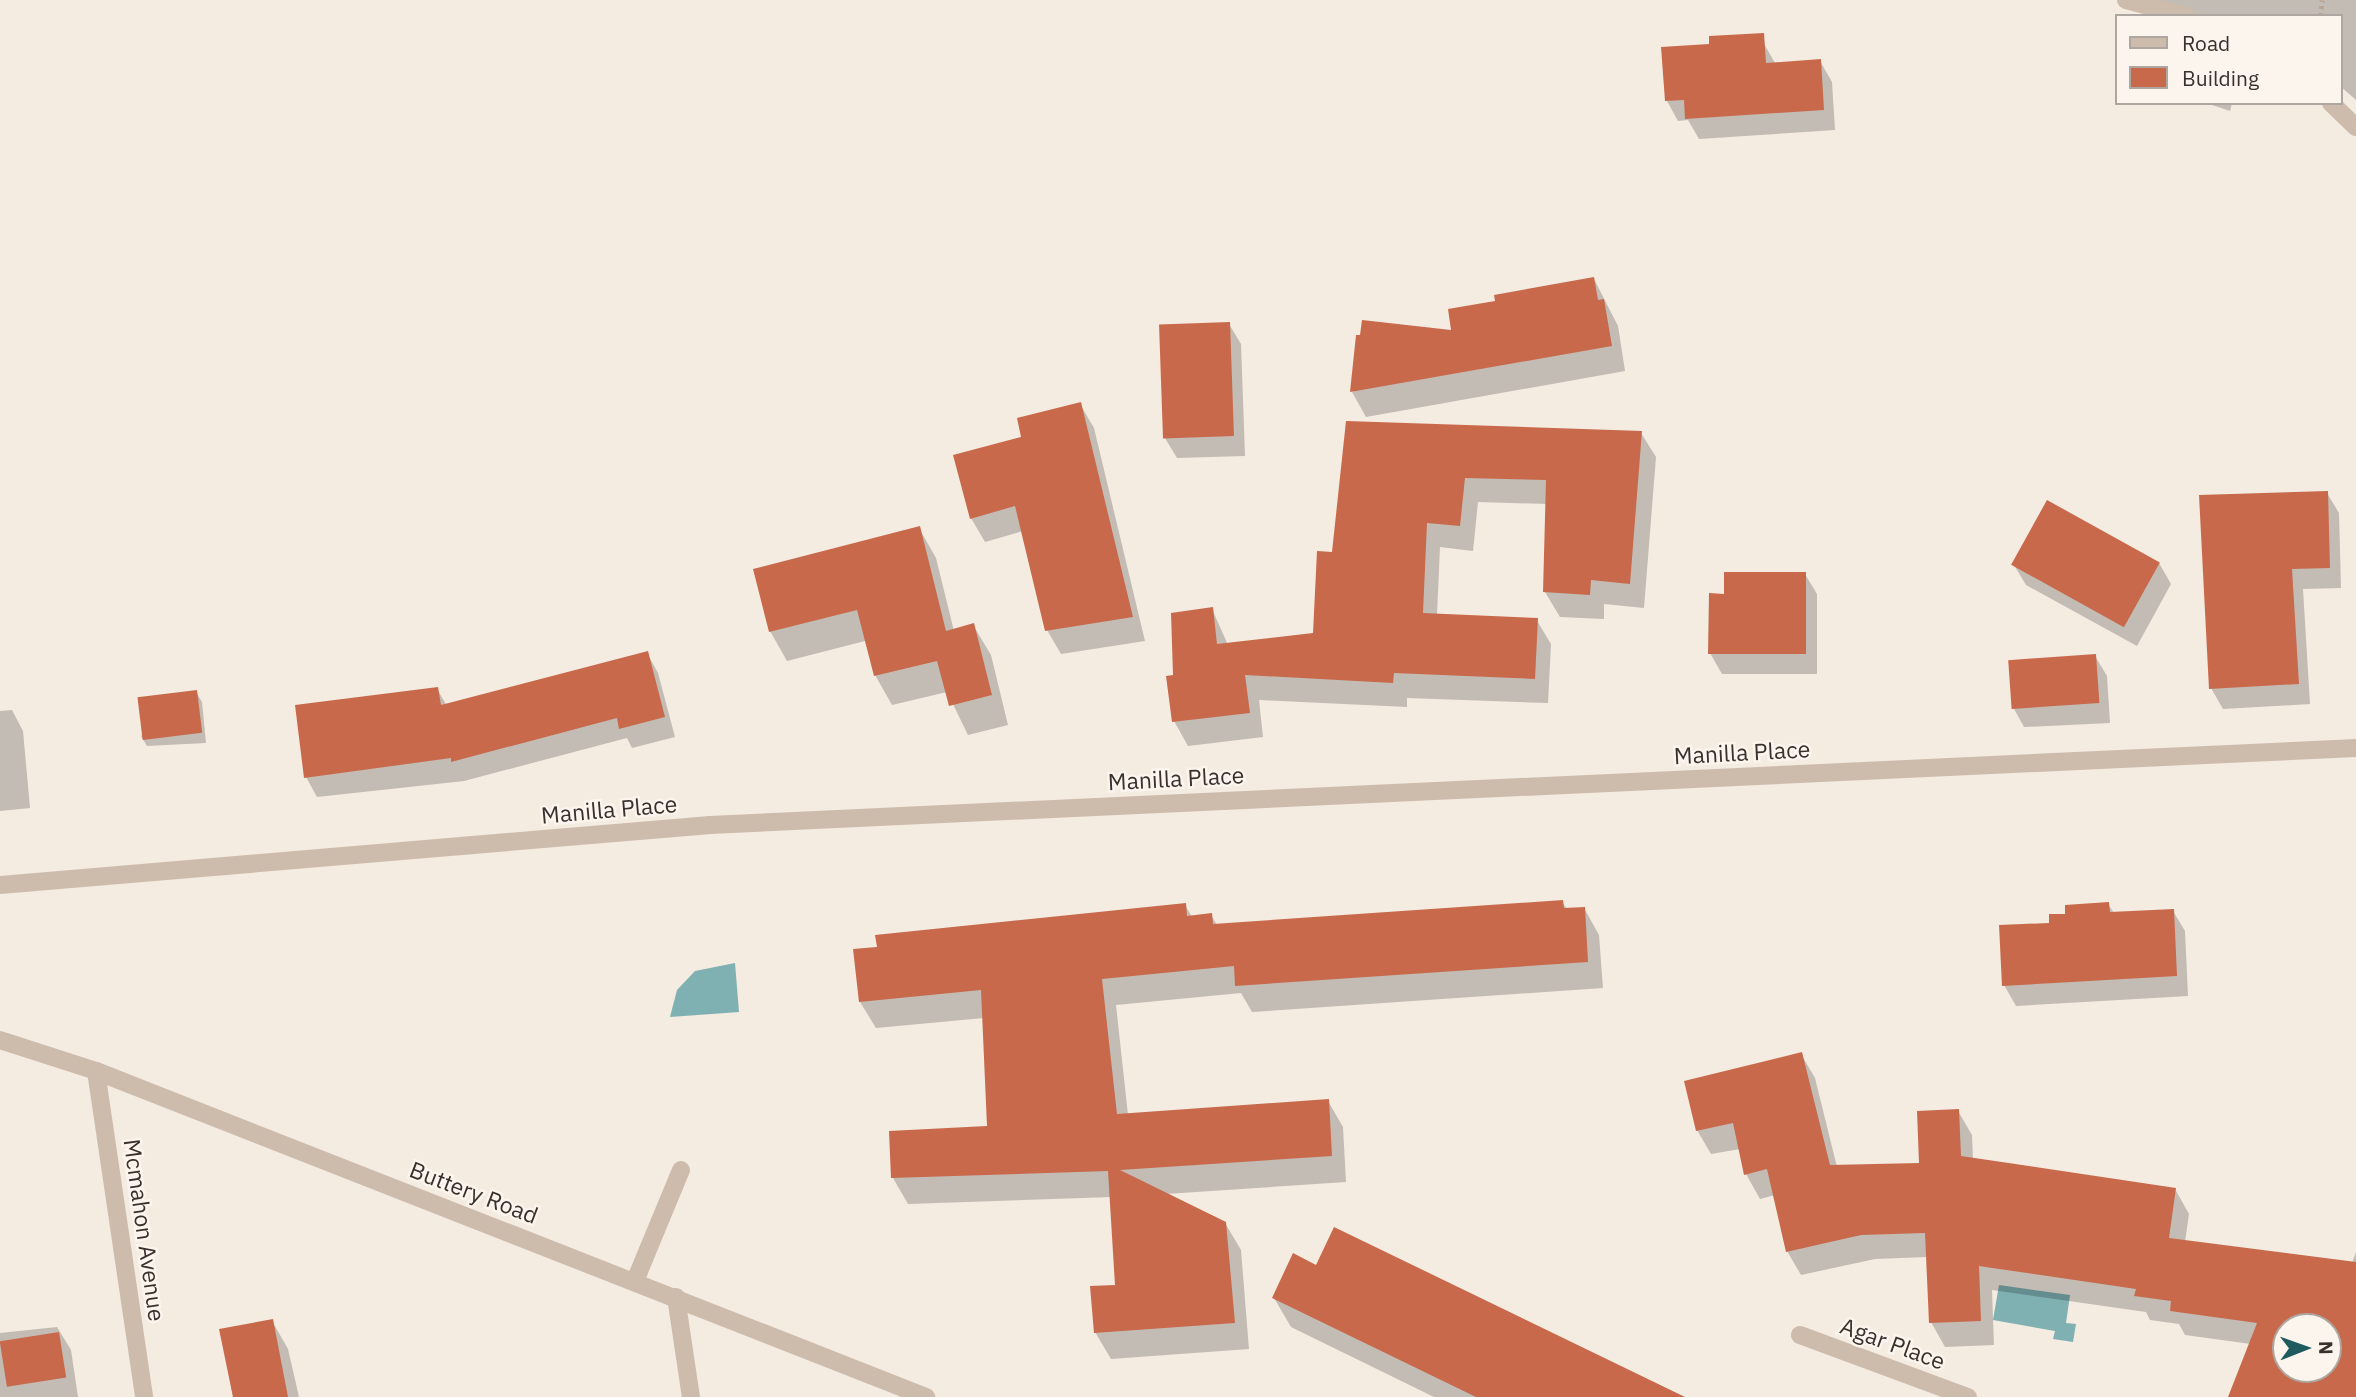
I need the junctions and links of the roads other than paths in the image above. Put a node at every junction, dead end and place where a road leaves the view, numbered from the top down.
1 (2126, 0) edge
2 (2178, 14) edge
3 (2333, 105) edge
4 (2356, 127) edge
5 (2356, 748) edge
6 (0, 885) edge
7 (0, 1040) edge
8 (96, 1070) junction
9 (681, 1170) dead end
10 (635, 1280) junction
11 (676, 1297) junction
12 (1800, 1335) dead end
13 (144, 1397) edge
14 (691, 1397) edge
15 (926, 1397) edge
16 (1968, 1397) edge

1 - 2 street
3 - 4 street
5 - 6 street, Manilla Place
7 - 8 street, Buttery Road
8 - 10 street, Buttery Road
8 - 13 street, Mcmahon Avenue
9 - 10 street
10 - 11 street, Buttery Road
11 - 14 street
11 - 15 street, Buttery Road
12 - 16 street, Agar Place

